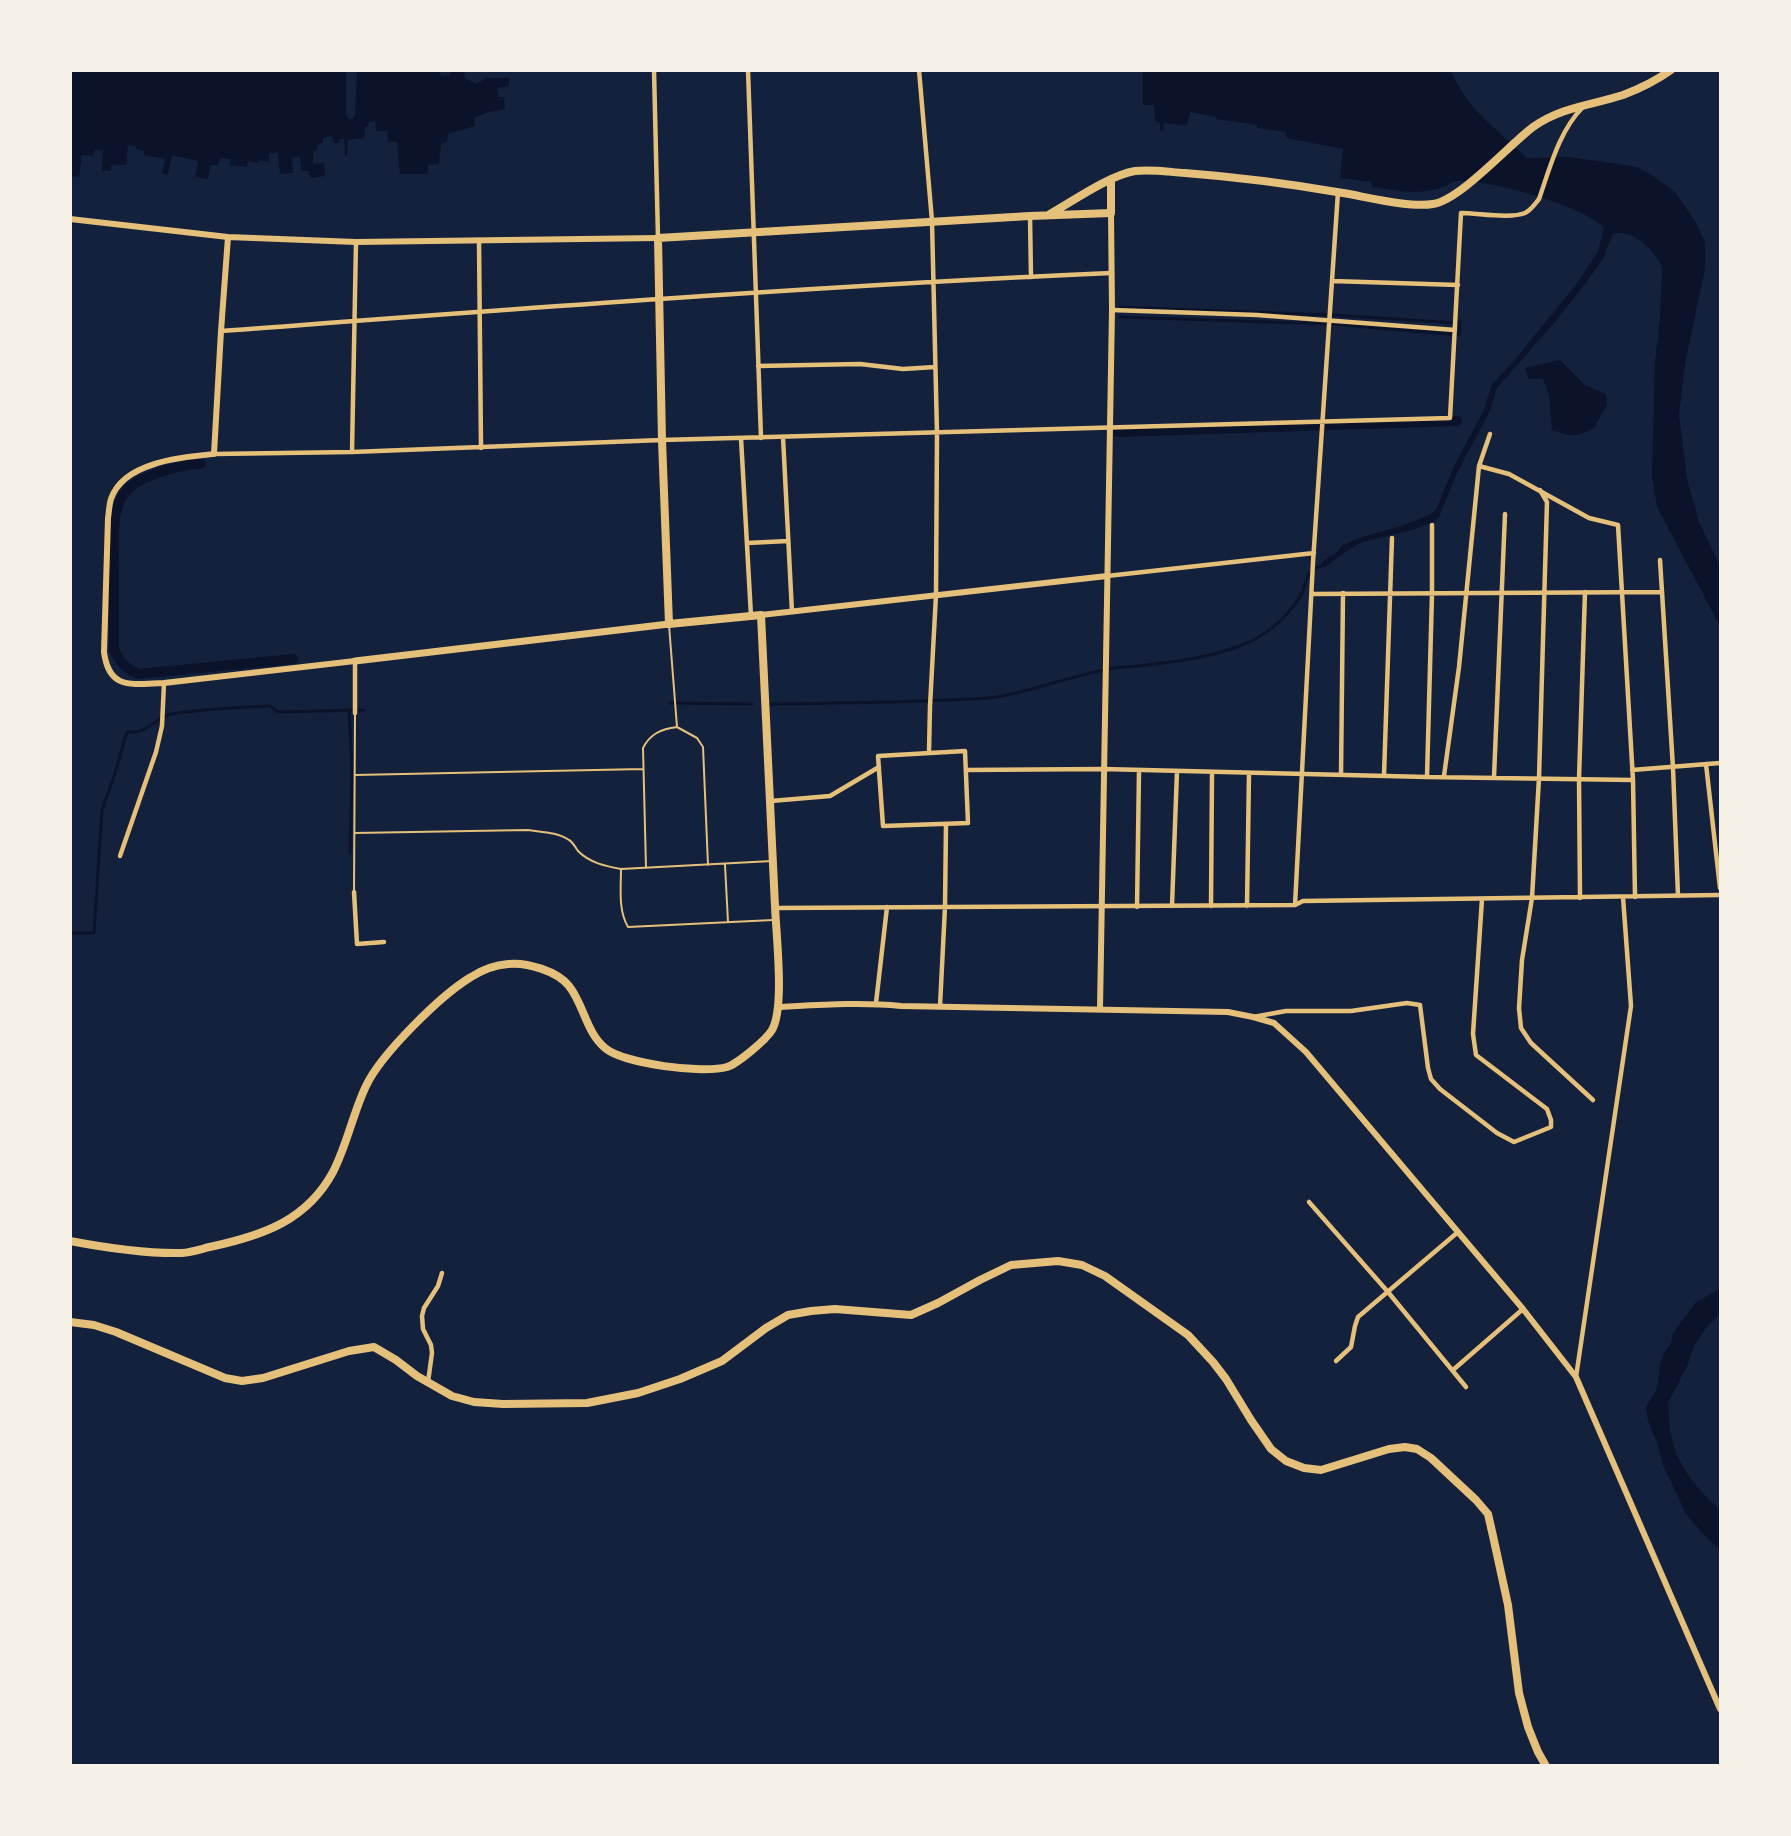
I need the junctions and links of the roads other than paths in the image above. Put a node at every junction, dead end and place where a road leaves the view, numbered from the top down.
1 (654, 70) edge
2 (748, 70) edge
3 (919, 70) edge
4 (1671, 70) edge
5 (1587, 103) junction
6 (1111, 180) junction
7 (1338, 192) junction
8 (1111, 213) junction
9 (1049, 215) junction
10 (1030, 216) junction
11 (70, 219) edge
12 (932, 221) junction
13 (753, 232) junction
14 (228, 237) junction
15 (658, 238) junction
16 (478, 240) junction
17 (356, 242) junction
18 (1111, 273) junction
19 (1031, 276) junction
20 (933, 281) junction
21 (1332, 281) junction
22 (1458, 285) junction
23 (756, 294) junction
24 (659, 300) junction
25 (1112, 310) junction
26 (480, 311) junction
27 (1329, 320) junction
28 (354, 321) junction
29 (1455, 330) junction
30 (221, 331) junction
31 (758, 366) junction
32 (935, 367) junction
33 (1323, 424) junction
34 (1110, 428) junction
35 (937, 433) junction
36 (1490, 434) dead end
37 (783, 437) junction
38 (741, 438) junction
39 (761, 438) junction
40 (662, 440) junction
41 (481, 448) junction
42 (351, 452) junction
43 (214, 454) junction
44 (1479, 466) junction
45 (1540, 490) junction
46 (1505, 514) dead end
47 (1432, 525) dead end
48 (1392, 538) dead end
49 (788, 541) junction
50 (747, 543) junction
51 (1314, 554) junction
52 (1660, 560) dead end
53 (1107, 576) junction
54 (1465, 592) junction
55 (1543, 592) junction
56 (1585, 592) junction
57 (1622, 592) junction
58 (1662, 592) junction
59 (1343, 593) junction
60 (1390, 593) junction
61 (1502, 593) junction
62 (1312, 594) junction
63 (1432, 594) junction
64 (936, 596) junction
65 (792, 612) junction
66 (761, 615) junction
67 (751, 616) junction
68 (669, 624) junction
69 (355, 661) junction
70 (164, 683) junction
71 (355, 713) joint
72 (677, 726) junction
73 (929, 752) junction
74 (1720, 763) edge
75 (1706, 764) junction
76 (879, 767) junction
77 (1673, 768) junction
78 (643, 769) junction
79 (1103, 769) junction
80 (966, 770) junction
81 (1632, 770) junction
82 (1138, 771) junction
83 (1177, 771) junction
84 (1212, 772) junction
85 (1249, 773) junction
86 (1303, 774) junction
87 (355, 775) junction
88 (1341, 775) junction
89 (1384, 775) junction
90 (1444, 776) junction
91 (1427, 777) junction
92 (1494, 777) junction
93 (1539, 778) junction
94 (1579, 778) junction
95 (1633, 780) junction
96 (771, 801) junction
97 (946, 824) junction
98 (355, 833) junction
99 (120, 856) dead end
100 (774, 861) junction
101 (725, 864) junction
102 (708, 865) junction
103 (646, 868) junction
104 (621, 869) junction
105 (1720, 888) edge
106 (354, 892) joint
107 (1720, 895) edge
108 (1678, 896) junction
109 (1623, 897) junction
110 (1635, 897) junction
111 (1532, 898) junction
112 (1580, 898) junction
113 (1482, 899) junction
114 (1295, 905) junction
115 (1100, 906) junction
116 (1172, 906) junction
117 (1211, 906) junction
118 (1247, 906) junction
119 (887, 907) junction
120 (945, 907) junction
121 (1137, 907) junction
122 (775, 908) junction
123 (777, 920) junction
124 (728, 922) junction
125 (384, 942) dead end
126 (876, 1004) junction
127 (940, 1006) junction
128 (778, 1007) junction
129 (1100, 1009) junction
130 (1253, 1017) junction
131 (1593, 1100) dead end
132 (1309, 1202) dead end
133 (1458, 1232) junction
134 (70, 1240) edge
135 (442, 1273) dead end
136 (1388, 1292) junction
137 (1523, 1309) junction
138 (70, 1322) edge
139 (1336, 1361) dead end
140 (1453, 1370) junction
141 (1576, 1377) junction
142 (428, 1382) junction
143 (1466, 1387) dead end
144 (1720, 1709) edge
145 (1546, 1766) edge

1 - 15 street
2 - 13 street
3 - 12 street
4 - 5 main road
5 - 7 main road
5 - 22 street
6 - 7 main road
6 - 8 main road
6 - 9 main road
7 - 21 street
8 - 9 main road
8 - 18 street
9 - 10 main road
10 - 12 main road
10 - 19 street
11 - 14 street
12 - 13 main road
12 - 20 street
13 - 15 main road
13 - 23 street
14 - 17 street
14 - 30 street
15 - 16 street
15 - 24 main road
16 - 17 street
16 - 26 street
17 - 28 street
18 - 19 street
18 - 25 street
19 - 20 street
20 - 23 street
20 - 32 street
21 - 22 street
21 - 27 street
22 - 29 street
23 - 24 street
23 - 31 street
24 - 26 street
24 - 40 main road
25 - 27 street
25 - 34 street
26 - 28 street
26 - 41 street
27 - 29 street
27 - 33 street
28 - 30 street
28 - 42 street
29 - 33 street
30 - 43 street
31 - 32 street
31 - 39 street
32 - 35 street
33 - 34 street
33 - 51 street
34 - 35 street
34 - 53 street
35 - 37 street
35 - 64 street
36 - 44 street
37 - 39 street
37 - 49 street
38 - 39 street
38 - 40 street
38 - 50 street
40 - 41 street
40 - 68 main road
41 - 42 street
42 - 43 street
43 - 70 street
44 - 45 street
44 - 54 street
45 - 55 street
45 - 57 street
46 - 61 street
47 - 63 street
48 - 60 street
49 - 50 street
49 - 65 street
50 - 67 street
51 - 53 street
51 - 62 street
52 - 58 street
53 - 64 street
53 - 79 street
54 - 61 street
54 - 63 street
54 - 90 street
55 - 56 street
55 - 61 street
55 - 93 street
56 - 57 street
56 - 94 street
57 - 58 street
57 - 81 street
58 - 77 street
59 - 60 street
59 - 62 street
59 - 88 street
60 - 63 street
60 - 89 street
61 - 92 street
62 - 86 street
63 - 91 street
64 - 65 street
64 - 73 street
65 - 66 street
66 - 67 main road
66 - 96 main road
67 - 68 main road
68 - 69 main road
68 - 72 lane
69 - 70 street
69 - 71 street
70 - 99 street
71 - 87 lane
72 - 78 lane
72 - 102 lane
73 - 76 street
73 - 80 street
74 - 75 street
75 - 77 street
75 - 105 street
76 - 96 street
76 - 97 street
77 - 81 street
77 - 108 street
78 - 87 lane
78 - 103 lane
79 - 80 street
79 - 82 street
79 - 115 street
80 - 97 street
81 - 95 street
82 - 83 street
82 - 121 street
83 - 84 street
83 - 116 street
84 - 85 street
84 - 117 street
85 - 86 street
85 - 118 street
86 - 88 street
86 - 114 street
87 - 98 lane
88 - 89 street
89 - 91 street
90 - 91 street
90 - 92 street
92 - 93 street
93 - 94 street
93 - 111 street
94 - 95 street
94 - 112 street
95 - 110 street
96 - 100 main road
97 - 120 street
98 - 104 lane
98 - 106 lane
100 - 101 lane
100 - 122 main road
101 - 102 lane
101 - 124 lane
102 - 103 lane
103 - 104 lane
104 - 124 lane
106 - 125 street
107 - 108 street
108 - 110 street
109 - 110 street
109 - 112 street
109 - 141 street
111 - 112 street
111 - 113 street
111 - 131 street
113 - 114 street
113 - 130 street
114 - 118 street
115 - 120 street
115 - 121 street
115 - 129 street
116 - 117 street
116 - 121 street
117 - 118 street
119 - 120 street
119 - 122 street
119 - 126 street
120 - 127 street
122 - 123 main road
123 - 124 lane
123 - 128 main road
126 - 127 street
126 - 128 street
127 - 129 street
128 - 134 main road
129 - 130 street
130 - 133 street
132 - 136 street
133 - 136 street
133 - 137 street
135 - 142 street
136 - 139 street
136 - 140 street
137 - 140 street
137 - 141 street
138 - 142 highway
140 - 143 street
141 - 144 street
142 - 145 highway

